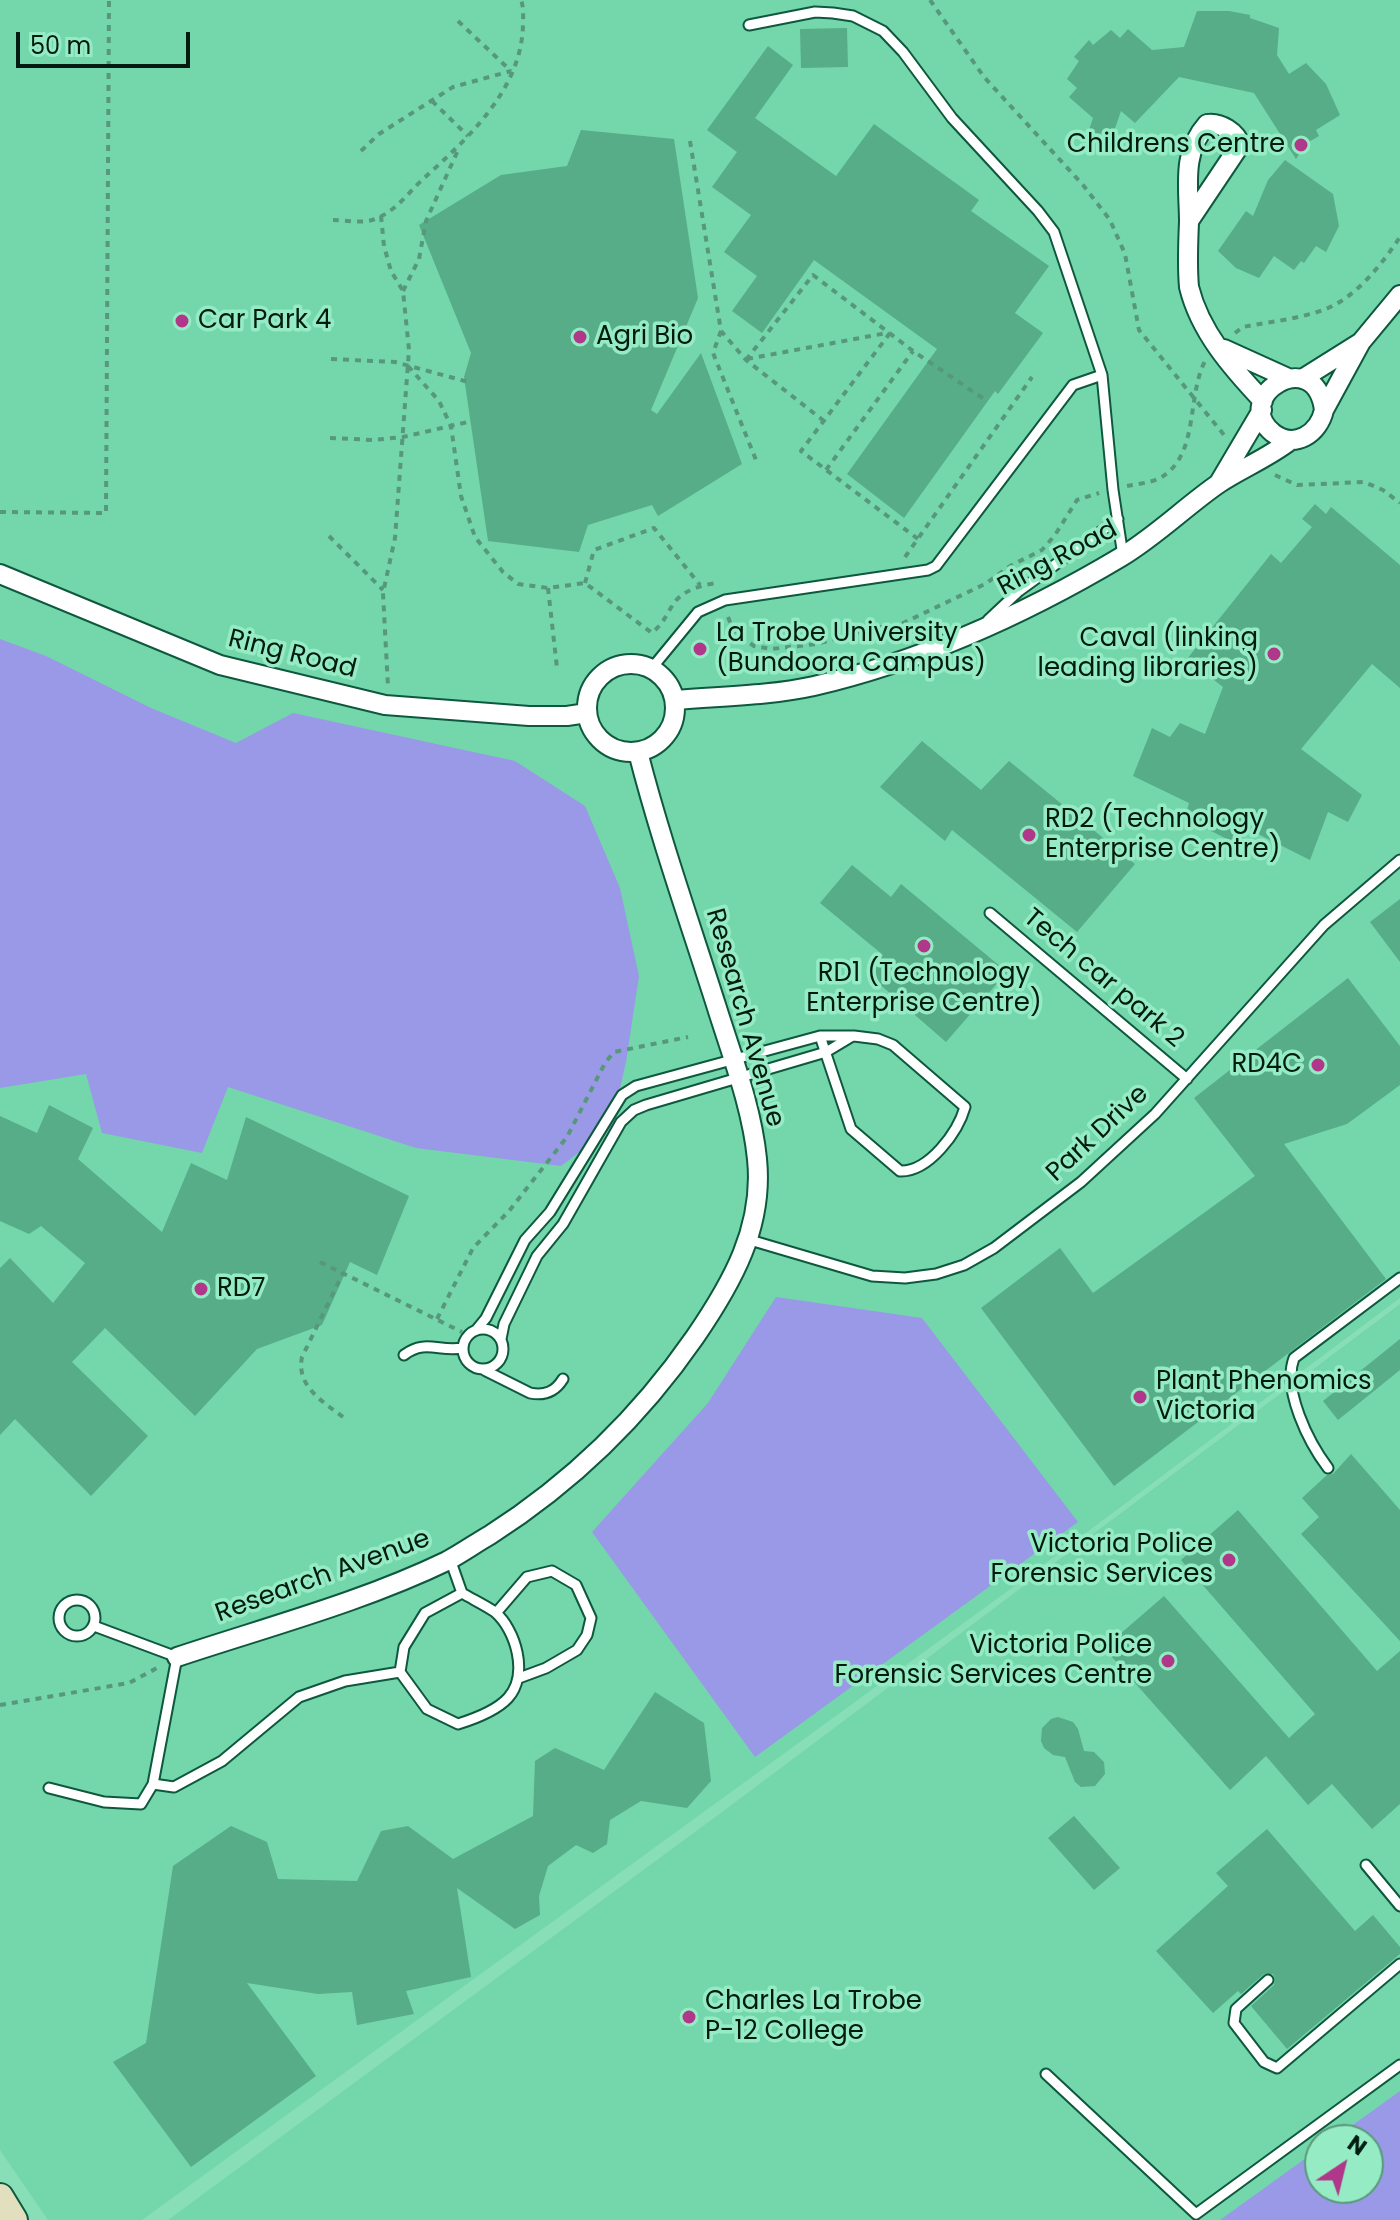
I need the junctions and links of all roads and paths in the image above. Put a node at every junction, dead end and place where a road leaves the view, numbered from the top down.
1 (109, 0) edge
2 (521, 0) edge
3 (930, 0) edge
4 (458, 21) dead end
5 (749, 25) dead end
6 (511, 71) junction
7 (432, 101) junction
8 (468, 136) junction
9 (690, 141) dead end
10 (462, 143) junction
11 (361, 151) dead end
12 (381, 216) junction
13 (333, 220) dead end
14 (1189, 221) junction
15 (1400, 237) edge
16 (403, 291) junction
17 (1400, 295) edge
18 (721, 331) junction
19 (890, 333) junction
20 (1361, 342) junction
21 (1218, 346) junction
22 (913, 351) junction
23 (331, 359) dead end
24 (746, 360) junction
25 (408, 366) junction
26 (1102, 375) junction
27 (1032, 377) dead end
28 (1295, 379) junction
29 (472, 383) dead end
30 (1193, 394) junction
31 (987, 401) dead end
32 (1263, 405) junction
33 (1324, 410) junction
34 (472, 421) dead end
35 (824, 421) junction
36 (451, 426) junction
37 (403, 437) junction
38 (330, 438) dead end
39 (1291, 440) junction
40 (1229, 443) dead end
41 (756, 460) dead end
42 (826, 470) junction
43 (1268, 470) dead end
44 (1219, 483) junction
45 (1113, 490) junction
46 (1400, 503) edge
47 (0, 512) edge
48 (1118, 519) junction
49 (329, 536) dead end
50 (918, 539) junction
51 (1123, 556) junction
52 (905, 557) dead end
53 (0, 574) edge
54 (585, 583) junction
55 (700, 585) dead end
56 (548, 588) junction
57 (383, 590) junction
58 (727, 616) dead end
59 (976, 630) junction
60 (652, 633) dead end
61 (557, 668) dead end
62 (652, 668) junction
63 (675, 700) junction
64 (389, 705) junction
65 (587, 713) junction
66 (638, 752) junction
67 (1400, 860) edge
68 (990, 913) dead end
69 (820, 1036) junction
70 (854, 1036) junction
71 (688, 1037) dead end
72 (826, 1052) junction
73 (733, 1060) junction
74 (738, 1079) junction
75 (1187, 1079) junction
76 (750, 1240) junction
77 (320, 1262) dead end
78 (343, 1273) junction
79 (1400, 1278) edge
80 (437, 1319) junction
81 (473, 1332) junction
82 (501, 1339) junction
83 (462, 1348) junction
84 (404, 1355) dead end
85 (484, 1370) junction
86 (563, 1379) dead end
87 (343, 1417) dead end
88 (1328, 1468) dead end
89 (450, 1559) junction
90 (462, 1593) junction
91 (496, 1613) junction
92 (94, 1626) junction
93 (177, 1657) junction
94 (400, 1672) junction
95 (519, 1678) junction
96 (0, 1705) edge
97 (153, 1784) junction
98 (49, 1788) dead end
99 (1366, 1865) dead end
100 (1400, 1906) edge
101 (1400, 1964) edge
102 (1268, 1980) dead end
103 (1400, 2065) edge
104 (1046, 2074) dead end
105 (0, 2197) edge
106 (14, 2220) edge

1 - 47 path
2 - 6 path
3 - 30 path
4 - 6 path
5 - 26 lane
6 - 7 path
6 - 8 path
7 - 8 path
7 - 11 path
8 - 10 path
9 - 18 path
10 - 12 path
10 - 16 path
12 - 13 path
12 - 16 path
14 - 14 street
14 - 21 street
15 - 21 path
16 - 25 path
17 - 20 street
18 - 24 path
18 - 41 path
19 - 22 path
19 - 24 path
19 - 24 path
19 - 35 path
20 - 28 street
20 - 33 street
21 - 28 street
21 - 30 path
21 - 32 street
22 - 31 path
22 - 42 path
23 - 25 path
24 - 35 path
25 - 29 path
25 - 36 path
25 - 37 path
26 - 45 lane
26 - 62 lane
27 - 50 path
28 - 32 street
28 - 33 street
30 - 40 path
30 - 45 path
32 - 39 street
32 - 44 street, Ring Road
33 - 39 street
34 - 36 path
35 - 42 path
36 - 37 path
36 - 56 path
37 - 38 path
37 - 57 path
39 - 44 street, Ring Road
42 - 50 path
43 - 46 path
44 - 51 street, Ring Road
45 - 48 lane
45 - 58 path
48 - 51 lane
48 - 59 lane
49 - 57 path
50 - 52 path
51 - 59 street, Ring Road
53 - 64 street, Ring Road
54 - 55 path
54 - 56 path
54 - 60 path
56 - 61 path
57 - 64 path
59 - 63 street, Ring Road
62 - 63 street
62 - 65 street
63 - 66 street
64 - 65 street, Ring Road
65 - 66 street
66 - 73 street, Research Avenue
67 - 75 lane, Park Drive
68 - 75 lane, Tech car park 2
69 - 70 lane
69 - 72 lane
69 - 73 lane
70 - 72 lane
70 - 72 lane
71 - 80 path
72 - 74 lane
73 - 74 street, Research Avenue
73 - 81 lane
74 - 76 street, Research Avenue
74 - 82 lane
75 - 76 lane, Park Drive
76 - 89 street, Research Avenue
77 - 78 path
78 - 80 path
78 - 87 path
79 - 88 lane
80 - 81 path
81 - 82 lane
81 - 83 lane
82 - 85 lane
83 - 84 lane
83 - 85 lane
85 - 86 lane
89 - 90 lane
89 - 93 street, Research Avenue
90 - 91 lane
90 - 94 lane
91 - 95 lane
91 - 95 lane
92 - 92 lane
92 - 93 lane
93 - 96 path
93 - 97 lane
94 - 95 lane
94 - 97 lane
97 - 98 lane
99 - 100 lane
101 - 102 lane
103 - 104 lane
105 - 106 main road

